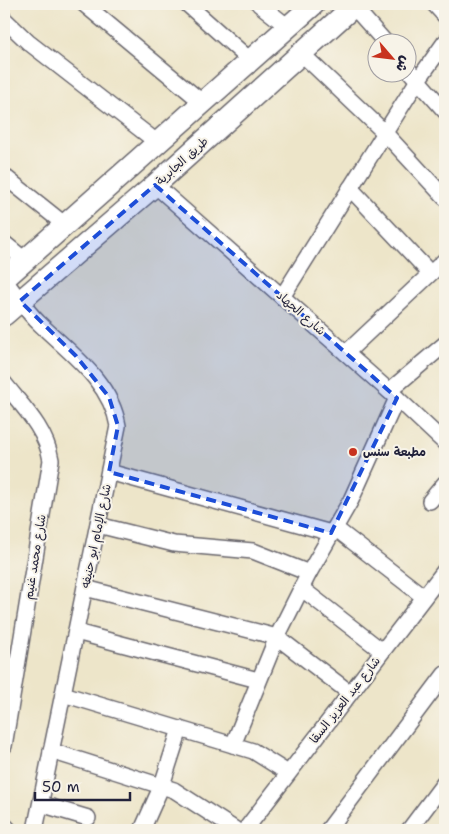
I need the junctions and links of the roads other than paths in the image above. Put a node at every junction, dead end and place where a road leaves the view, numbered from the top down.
1 (84, 4) edge
2 (187, 4) edge
3 (260, 4) edge
4 (314, 4) edge
5 (434, 4) edge
6 (354, 5) edge
7 (445, 16) edge
8 (4, 20) edge
9 (288, 27) junction
10 (377, 32) edge
11 (445, 42) edge
12 (301, 52) junction
13 (251, 61) junction
14 (418, 80) junction
15 (203, 103) junction
16 (445, 111) edge
17 (385, 133) junction
18 (158, 143) junction
19 (4, 176) edge
20 (155, 185) junction
21 (350, 188) junction
22 (445, 198) edge
23 (64, 224) junction
24 (4, 243) edge
25 (25, 260) junction
26 (445, 260) edge
27 (430, 272) junction
28 (4, 279) edge
29 (282, 297) junction
30 (20, 300) junction
31 (4, 314) edge
32 (445, 344) edge
33 (346, 353) junction
34 (4, 383) edge
35 (393, 394) junction
36 (443, 435) edge
37 (109, 472) junction
38 (445, 483) edge
39 (430, 502) dead end
40 (98, 524) junction
41 (333, 531) junction
42 (445, 570) edge
43 (309, 573) junction
44 (85, 588) junction
45 (301, 588) junction
46 (424, 597) junction
47 (76, 632) junction
48 (277, 636) junction
49 (382, 651) junction
50 (445, 674) edge
51 (258, 680) junction
52 (350, 693) junction
53 (63, 694) junction
54 (180, 728) junction
55 (233, 744) junction
56 (4, 746) edge
57 (51, 752) junction
58 (288, 773) junction
59 (445, 782) edge
60 (162, 785) junction
61 (41, 804) junction
62 (88, 818) dead end
63 (35, 830) edge
64 (142, 830) edge
65 (236, 830) edge
66 (245, 830) edge
67 (328, 830) edge
68 (409, 830) edge

1 - 15 street
2 - 13 street
3 - 9 street
4 - 9 street
5 - 7 street
6 - 10 street
6 - 12 street, طريق الجابرية
8 - 18 street
9 - 13 street
11 - 14 street
12 - 17 street
12 - 20 street, طريق الجابرية
13 - 15 street
14 - 16 street
14 - 17 street
15 - 18 street
17 - 21 street
17 - 22 street
18 - 23 street
19 - 23 street
20 - 29 street, شارع الجهاد
20 - 30 street, طريق الجابرية
21 - 27 street
21 - 29 street
23 - 25 street
24 - 25 street
25 - 28 street
26 - 27 street
27 - 33 street
28 - 30 street, شارع الإمام ابو حنيفه
29 - 33 street, شارع الجهاد
30 - 31 street, طريق الجابرية
30 - 37 street, شارع الإمام ابو حنيفه
32 - 35 street
33 - 35 street, شارع الجهاد
34 - 56 street, شارع محمد غنيم
35 - 36 street, شارع الجهاد
35 - 41 street
37 - 40 street, شارع الإمام ابو حنيفه
37 - 41 street
38 - 39 street
40 - 43 street
40 - 44 street, شارع الإمام ابو حنيفه
41 - 43 street
41 - 46 street
42 - 46 street, شارع عبد العزيز السقا
43 - 45 street
44 - 47 street, شارع الإمام ابو حنيفه
44 - 48 street
45 - 48 street
45 - 49 street
46 - 49 street, شارع عبد العزيز السقا
47 - 51 street
47 - 53 street, شارع الإمام ابو حنيفه
48 - 51 street
48 - 52 street
49 - 52 street, شارع عبد العزيز السقا
50 - 67 street
51 - 55 street
52 - 58 street, شارع عبد العزيز السقا
53 - 54 street
53 - 57 street, شارع الإمام ابو حنيفه
54 - 55 street
54 - 60 street
55 - 58 street
57 - 60 street
57 - 61 street, شارع الإمام ابو حنيفه
58 - 66 street, شارع عبد العزيز السقا
59 - 68 street
60 - 64 street
60 - 65 street
61 - 62 street
61 - 63 street, شارع الإمام ابو حنيفه

